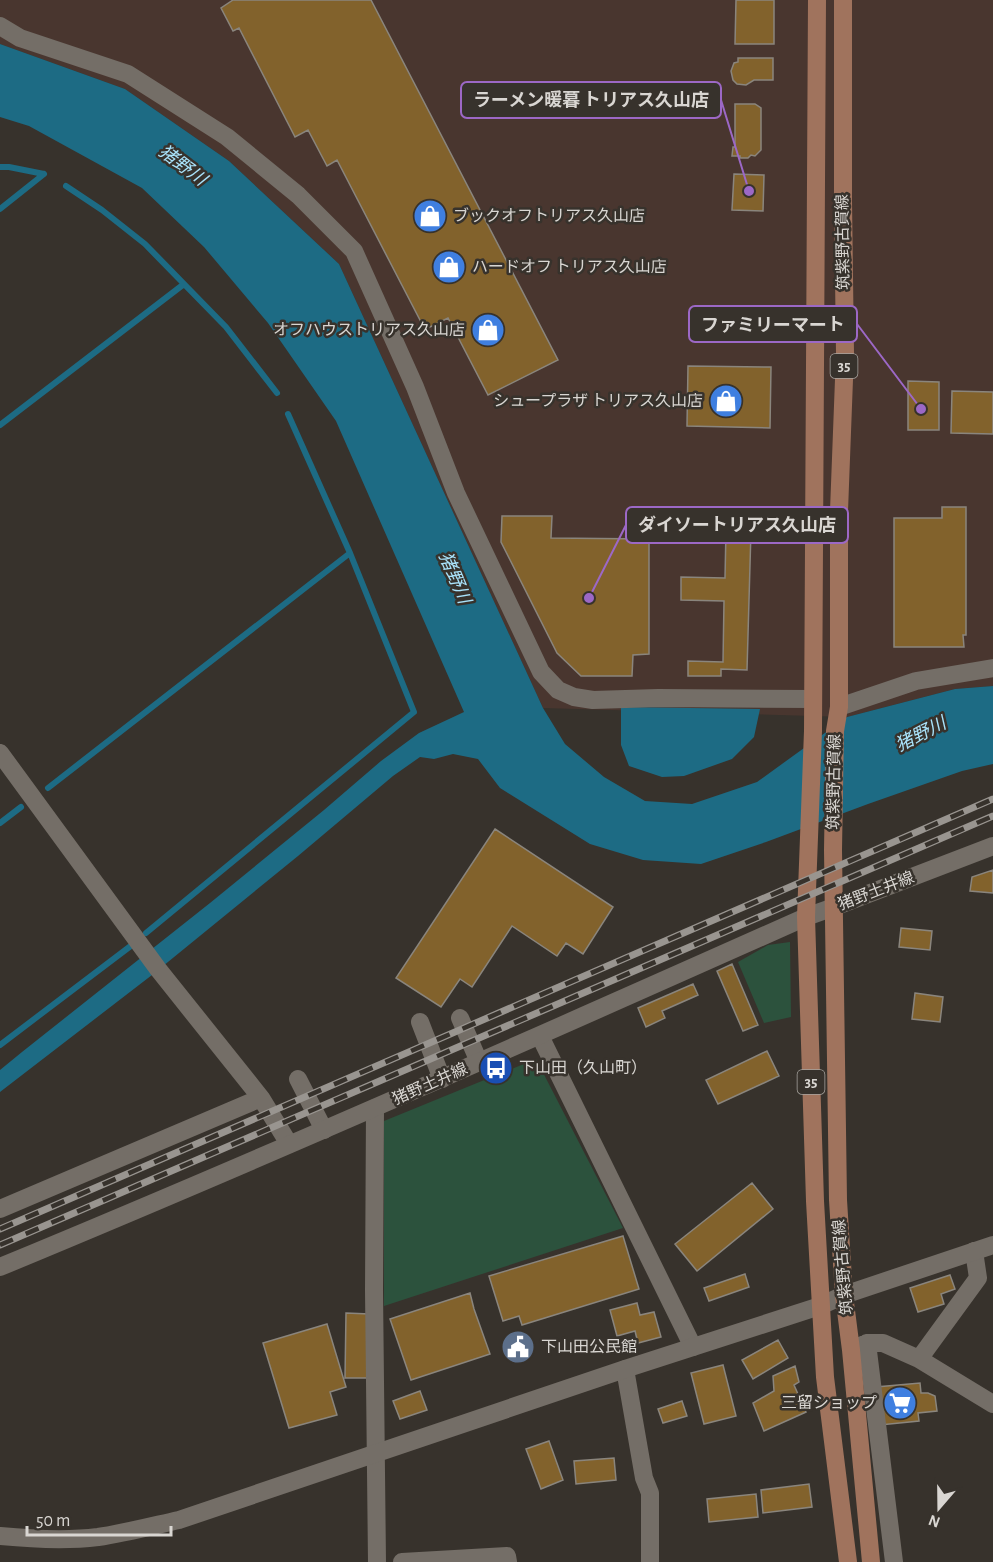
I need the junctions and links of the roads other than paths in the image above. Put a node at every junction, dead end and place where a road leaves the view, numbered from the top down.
1 (817, 0) edge
2 (843, 0) edge
3 (0, 26) edge
4 (993, 668) edge
5 (813, 699) junction
6 (839, 707) junction
7 (0, 753) edge
8 (993, 846) edge
9 (834, 908) junction
10 (806, 916) junction
11 (460, 1018) dead end
12 (420, 1023) dead end
13 (540, 1036) junction
14 (479, 1062) junction
15 (298, 1078) dead end
16 (442, 1078) junction
17 (261, 1098) junction
18 (375, 1108) junction
19 (324, 1130) junction
20 (289, 1144) junction
21 (0, 1209) edge
22 (993, 1245) edge
23 (974, 1251) junction
24 (0, 1267) edge
25 (844, 1295) junction
26 (820, 1306) junction
27 (693, 1347) junction
28 (859, 1347) junction
29 (919, 1359) junction
30 (626, 1369) junction
31 (993, 1404) edge
32 (377, 1454) junction
33 (0, 1536) edge
34 (377, 1562) edge
35 (402, 1562) edge
36 (508, 1562) edge
37 (650, 1562) edge
38 (848, 1562) edge
39 (872, 1562) edge
40 (894, 1562) edge

1 - 5 main road, 筑紫野古賀線 / 35
2 - 6 main road, 筑紫野古賀線 / 35
3 - 5 street
4 - 6 street
5 - 10 main road, 筑紫野古賀線 / 35
6 - 9 main road, 筑紫野古賀線 / 35
7 - 17 street
8 - 9 street, 猪野土井線
9 - 10 street, 猪野土井線
9 - 25 main road, 筑紫野古賀線 / 35
10 - 13 street, 猪野土井線
10 - 26 main road, 筑紫野古賀線 / 35
11 - 14 street
12 - 16 street
13 - 14 street, 猪野土井線
13 - 27 street
14 - 16 street, 猪野土井線
15 - 19 street
16 - 18 street, 猪野土井線
17 - 20 street
17 - 21 street
18 - 19 street, 猪野土井線
18 - 32 street
19 - 20 street, 猪野土井線
20 - 24 street, 猪野土井線
22 - 23 street
23 - 25 street
23 - 29 street
25 - 26 street
25 - 28 main road, 筑紫野古賀線 / 35
26 - 27 street
26 - 38 main road, 筑紫野古賀線 / 35
27 - 30 street
28 - 29 street
28 - 39 main road, 筑紫野古賀線 / 35
28 - 40 street
29 - 31 street
30 - 32 street
30 - 37 street
32 - 33 street
32 - 34 street
35 - 36 street

